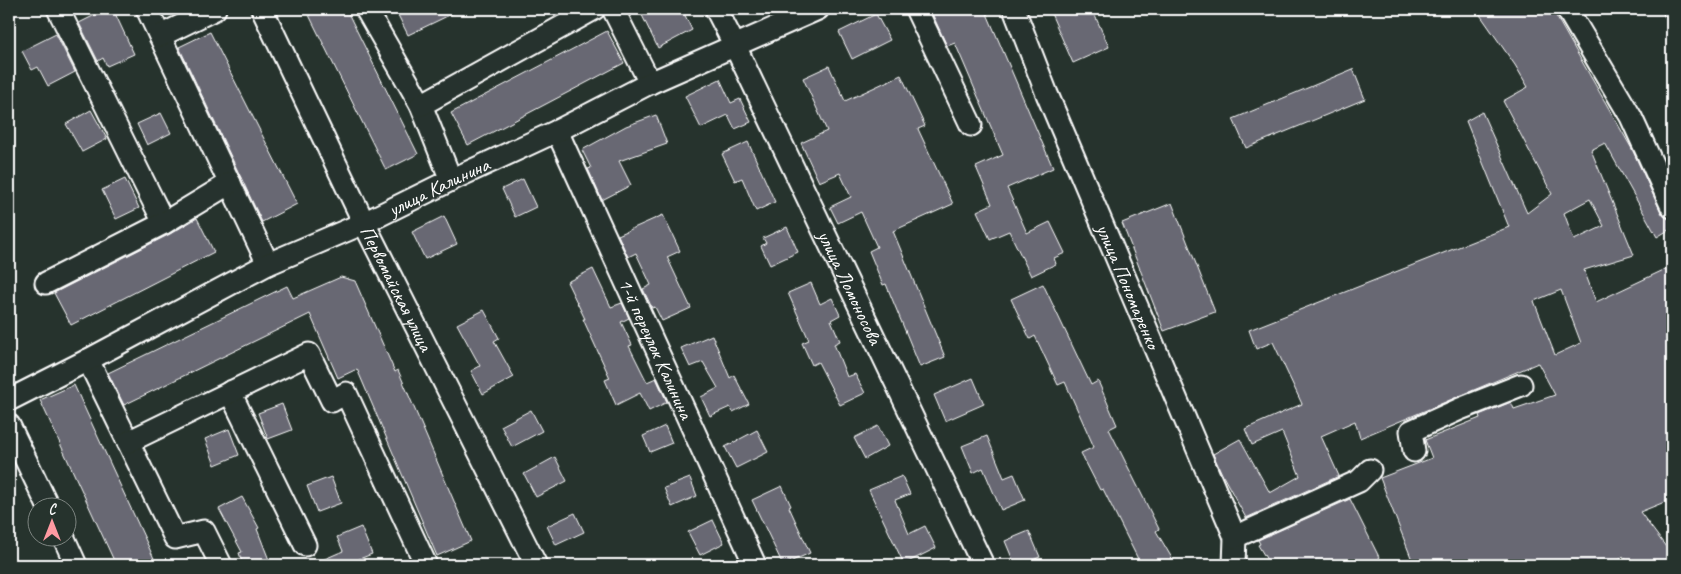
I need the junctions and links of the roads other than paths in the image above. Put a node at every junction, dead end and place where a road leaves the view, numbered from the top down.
1 (58, 9) edge
2 (147, 9) edge
3 (216, 9) edge
4 (262, 9) edge
5 (366, 9) edge
6 (594, 9) edge
7 (613, 9) edge
8 (716, 9) edge
9 (818, 9) edge
10 (916, 9) edge
11 (1014, 9) edge
12 (1567, 9) edge
13 (160, 36) junction
14 (736, 46) junction
15 (650, 83) junction
16 (421, 105) junction
17 (971, 124) dead end
18 (557, 131) junction
19 (451, 180) junction
20 (230, 184) junction
21 (1672, 207) edge
22 (164, 223) junction
23 (364, 223) junction
24 (268, 264) junction
25 (46, 283) dead end
26 (88, 360) junction
27 (1521, 385) dead end
28 (230, 392) junction
29 (9, 400) edge
30 (9, 424) edge
31 (128, 442) junction
32 (1414, 451) dead end
33 (1370, 470) dead end
34 (43, 496) edge
35 (1235, 537) junction
36 (305, 545) dead end
37 (67, 546) edge
38 (76, 565) edge
39 (221, 565) edge
40 (426, 565) edge
41 (535, 565) edge
42 (756, 565) edge
43 (983, 565) edge
44 (1234, 565) edge

1 - 22 street
2 - 13 street
3 - 13 street
4 - 23 street, Первомайская улица
5 - 16 street
6 - 16 street
7 - 15 street
8 - 14 street, улица Ломоносова
9 - 14 street, улица Калинина
10 - 17 street
11 - 35 street, улица Пономаренко
12 - 21 street
13 - 20 street
14 - 15 street, улица Калинина
14 - 43 street, улица Ломоносова
15 - 18 street, улица Калинина
16 - 19 street
18 - 19 street, улица Калинина
18 - 42 street, 1-й переулок Калинина
19 - 23 street, улица Калинина
20 - 22 street
20 - 24 street
22 - 25 street
23 - 24 street, улица Калинина
23 - 41 street, Первомайская улица
24 - 26 street, улица Калинина
26 - 29 street, улица Калинина
26 - 31 street
27 - 32 street
28 - 31 street
28 - 36 street
28 - 40 street
30 - 34 street
31 - 39 street
33 - 35 street
35 - 44 street, улица Пономаренко
37 - 38 street

